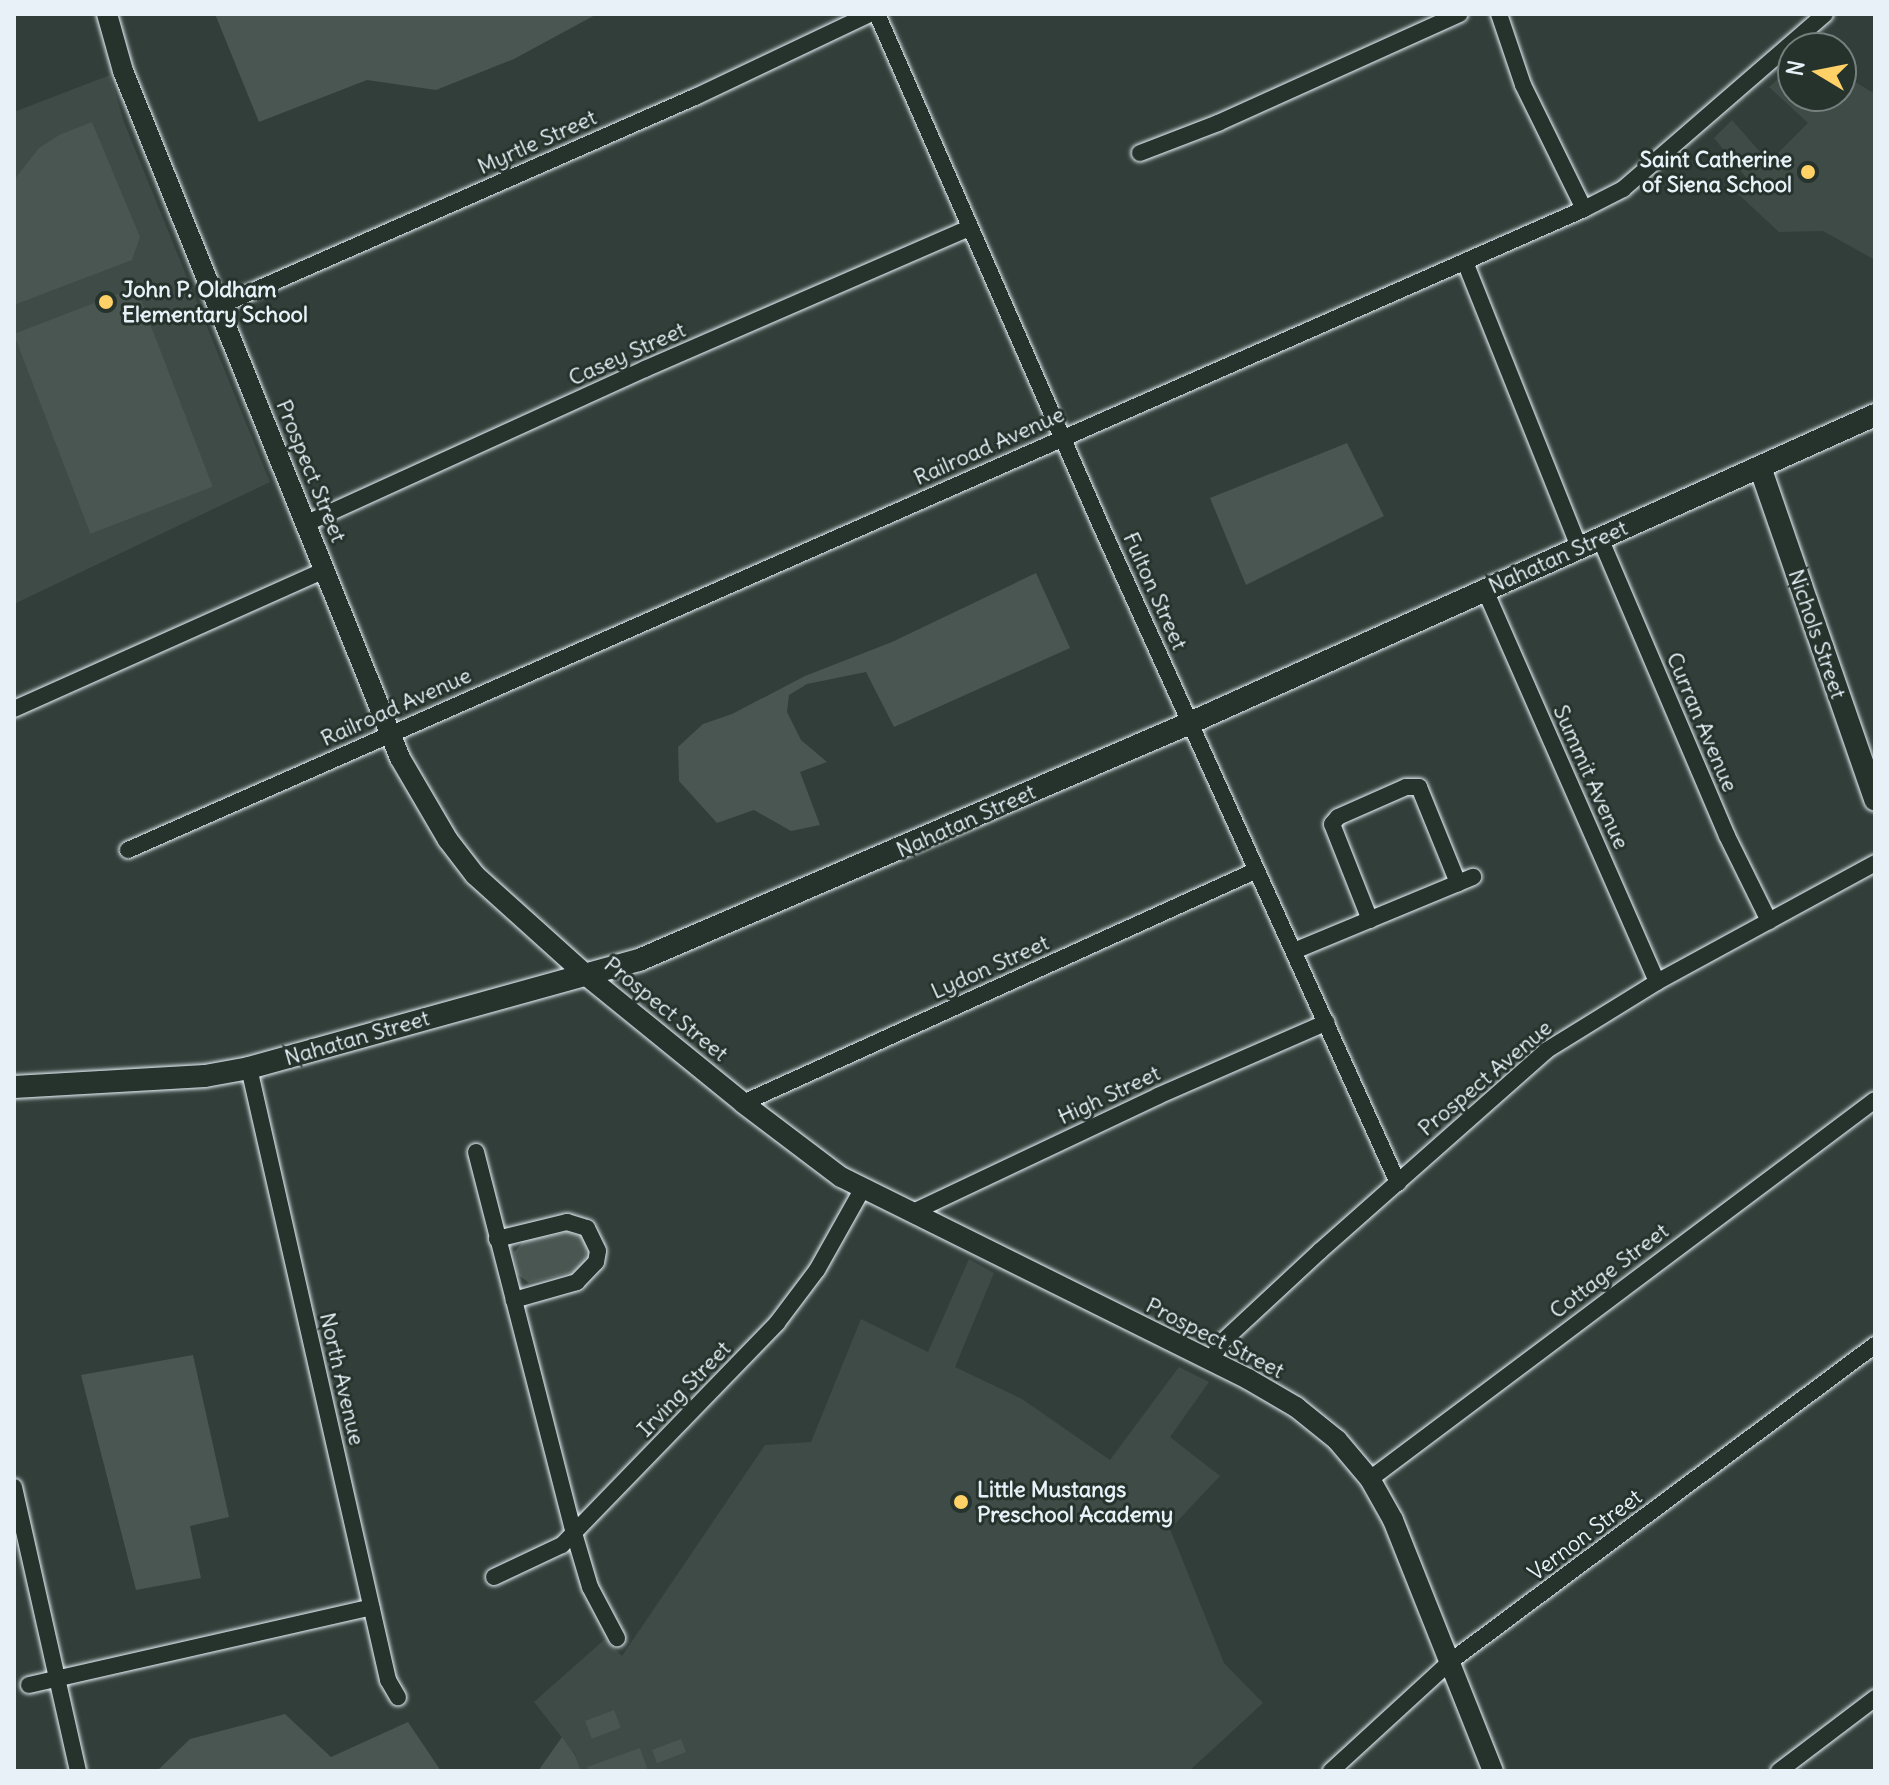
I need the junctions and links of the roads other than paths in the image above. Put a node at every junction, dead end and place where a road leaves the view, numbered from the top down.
1 (107, 14) edge
2 (870, 14) edge
3 (877, 14) edge
4 (1459, 14) edge
5 (1499, 14) edge
6 (1825, 14) edge
7 (1140, 153) dead end
8 (1584, 209) junction
9 (970, 228) junction
10 (1465, 262) junction
11 (219, 306) junction
12 (1875, 415) edge
13 (1063, 437) junction
14 (1760, 467) junction
15 (305, 524) junction
16 (1600, 538) junction
17 (1579, 547) junction
18 (325, 570) junction
19 (1485, 590) junction
20 (14, 709) edge
21 (1190, 723) junction
22 (392, 734) junction
23 (1875, 800) edge
24 (128, 850) dead end
25 (1875, 863) edge
26 (1255, 871) junction
27 (1370, 920) junction
28 (1769, 921) junction
29 (1294, 951) junction
30 (587, 976) junction
31 (1657, 982) junction
32 (1327, 1022) junction
33 (249, 1068) junction
34 (14, 1087) edge
35 (1875, 1100) edge
36 (743, 1103) junction
37 (476, 1152) dead end
38 (1398, 1183) junction
39 (863, 1188) junction
40 (913, 1212) junction
41 (497, 1239) junction
42 (514, 1300) junction
43 (1875, 1345) edge
44 (1210, 1362) junction
45 (1370, 1479) junction
46 (14, 1487) edge
47 (574, 1533) junction
48 (494, 1577) dead end
49 (371, 1607) junction
50 (617, 1638) dead end
51 (1451, 1661) junction
52 (57, 1678) junction
53 (29, 1685) dead end
54 (398, 1697) dead end
55 (1875, 1698) edge
56 (78, 1771) edge
57 (1331, 1771) edge
58 (1493, 1771) edge
59 (1779, 1771) edge

1 - 11 street, Prospect Street
2 - 11 street, Myrtle Street
3 - 9 street, Fulton Street
4 - 7 street
5 - 8 street
6 - 8 street, Railroad Avenue
8 - 10 street, Railroad Avenue
9 - 13 street, Fulton Street
9 - 15 street, Casey Street
10 - 13 street, Railroad Avenue
10 - 17 street
11 - 15 street, Prospect Street
12 - 14 main road, Nahatan Street
13 - 21 street, Fulton Street
13 - 22 street, Railroad Avenue
14 - 16 main road, Nahatan Street
14 - 23 main road, Nichols Street
15 - 18 street, Prospect Street
16 - 17 main road, Nahatan Street
16 - 28 street, Curran Avenue
17 - 19 main road, Nahatan Street
18 - 20 street
18 - 22 street, Prospect Street
19 - 21 main road, Nahatan Street
19 - 31 street, Summit Avenue
21 - 26 street, Fulton Street
21 - 30 main road, Nahatan Street
22 - 24 street, Railroad Avenue
22 - 30 street, Prospect Street
25 - 28 street, Prospect Avenue
26 - 29 street, Fulton Street
26 - 36 street, Lydon Street
27 - 27 street
27 - 29 street
28 - 31 street, Prospect Avenue
29 - 32 street, Fulton Street
30 - 33 main road, Nahatan Street
30 - 36 street, Prospect Street
31 - 38 street, Prospect Avenue
32 - 38 street, Fulton Street
32 - 40 street, High Street
33 - 34 main road, Nahatan Street
33 - 49 street, North Avenue
35 - 45 street, Cottage Street
36 - 39 street, Prospect Street
37 - 41 street
38 - 44 street, Prospect Avenue
39 - 40 street, Prospect Street
39 - 47 street, Irving Street
40 - 44 street, Prospect Street
41 - 42 street
41 - 42 street
42 - 47 street
43 - 51 street, Vernon Street
44 - 45 street, Prospect Street
45 - 51 street, Prospect Street
46 - 52 street
47 - 48 street, Irving Street
47 - 50 street
49 - 52 street
49 - 54 street, North Avenue
51 - 57 street, Vernon Street
51 - 58 street, Prospect Street
52 - 53 street
52 - 56 street
55 - 59 street

